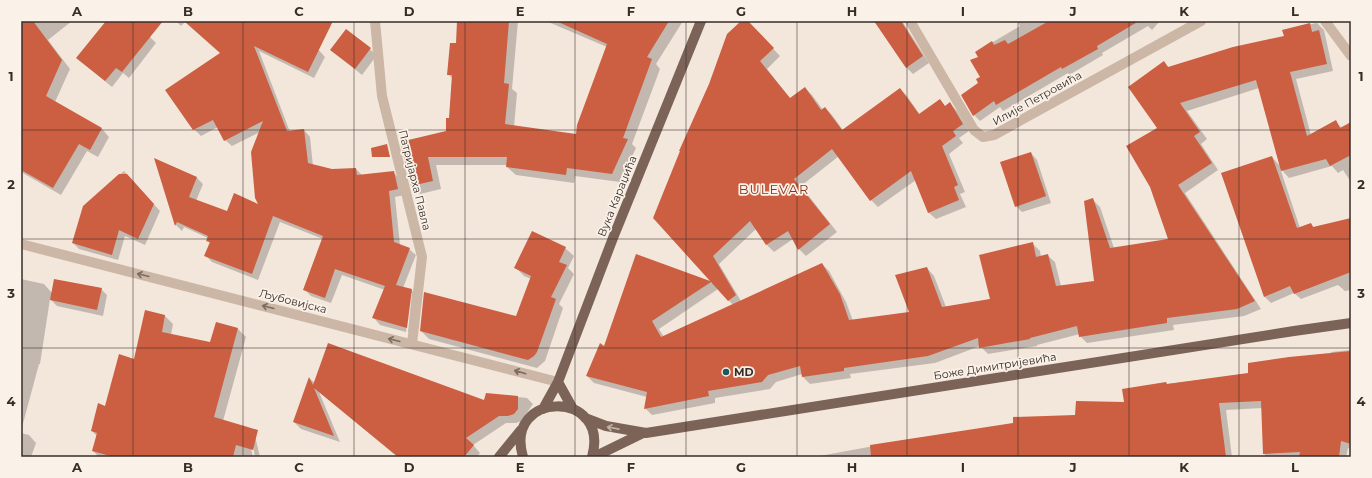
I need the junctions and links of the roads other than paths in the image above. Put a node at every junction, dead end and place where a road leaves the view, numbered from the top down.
1 (374, 21) edge
2 (701, 21) edge
3 (910, 21) edge
4 (1201, 21) edge
5 (1325, 21) edge
6 (1351, 56) edge
7 (21, 244) edge
8 (1351, 323) edge
9 (412, 344) junction
10 (558, 382) junction
11 (543, 408) junction
12 (573, 409) junction
13 (585, 418) junction
14 (524, 427) junction
15 (643, 433) junction
16 (500, 457) edge
17 (523, 457) edge
18 (593, 457) edge

1 - 9 street, Патријарха Павла
2 - 10 main road, Вука Караџића
3 - 4 street, Илије Петровића
5 - 6 street
9 -> 7 street, Љубовијска
8 - 15 main road, Боже Димитријевића
10 -> 9 street, Љубовијска
10 - 11 main road, Вука Караџића
10 - 12 main road
11 - 12 main road
11 - 14 main road
12 - 13 main road
15 -> 13 main road, Боже Димитријевића
13 - 18 main road
14 - 16 main road
14 - 17 main road
15 - 18 main road, Боже Димитријевића

